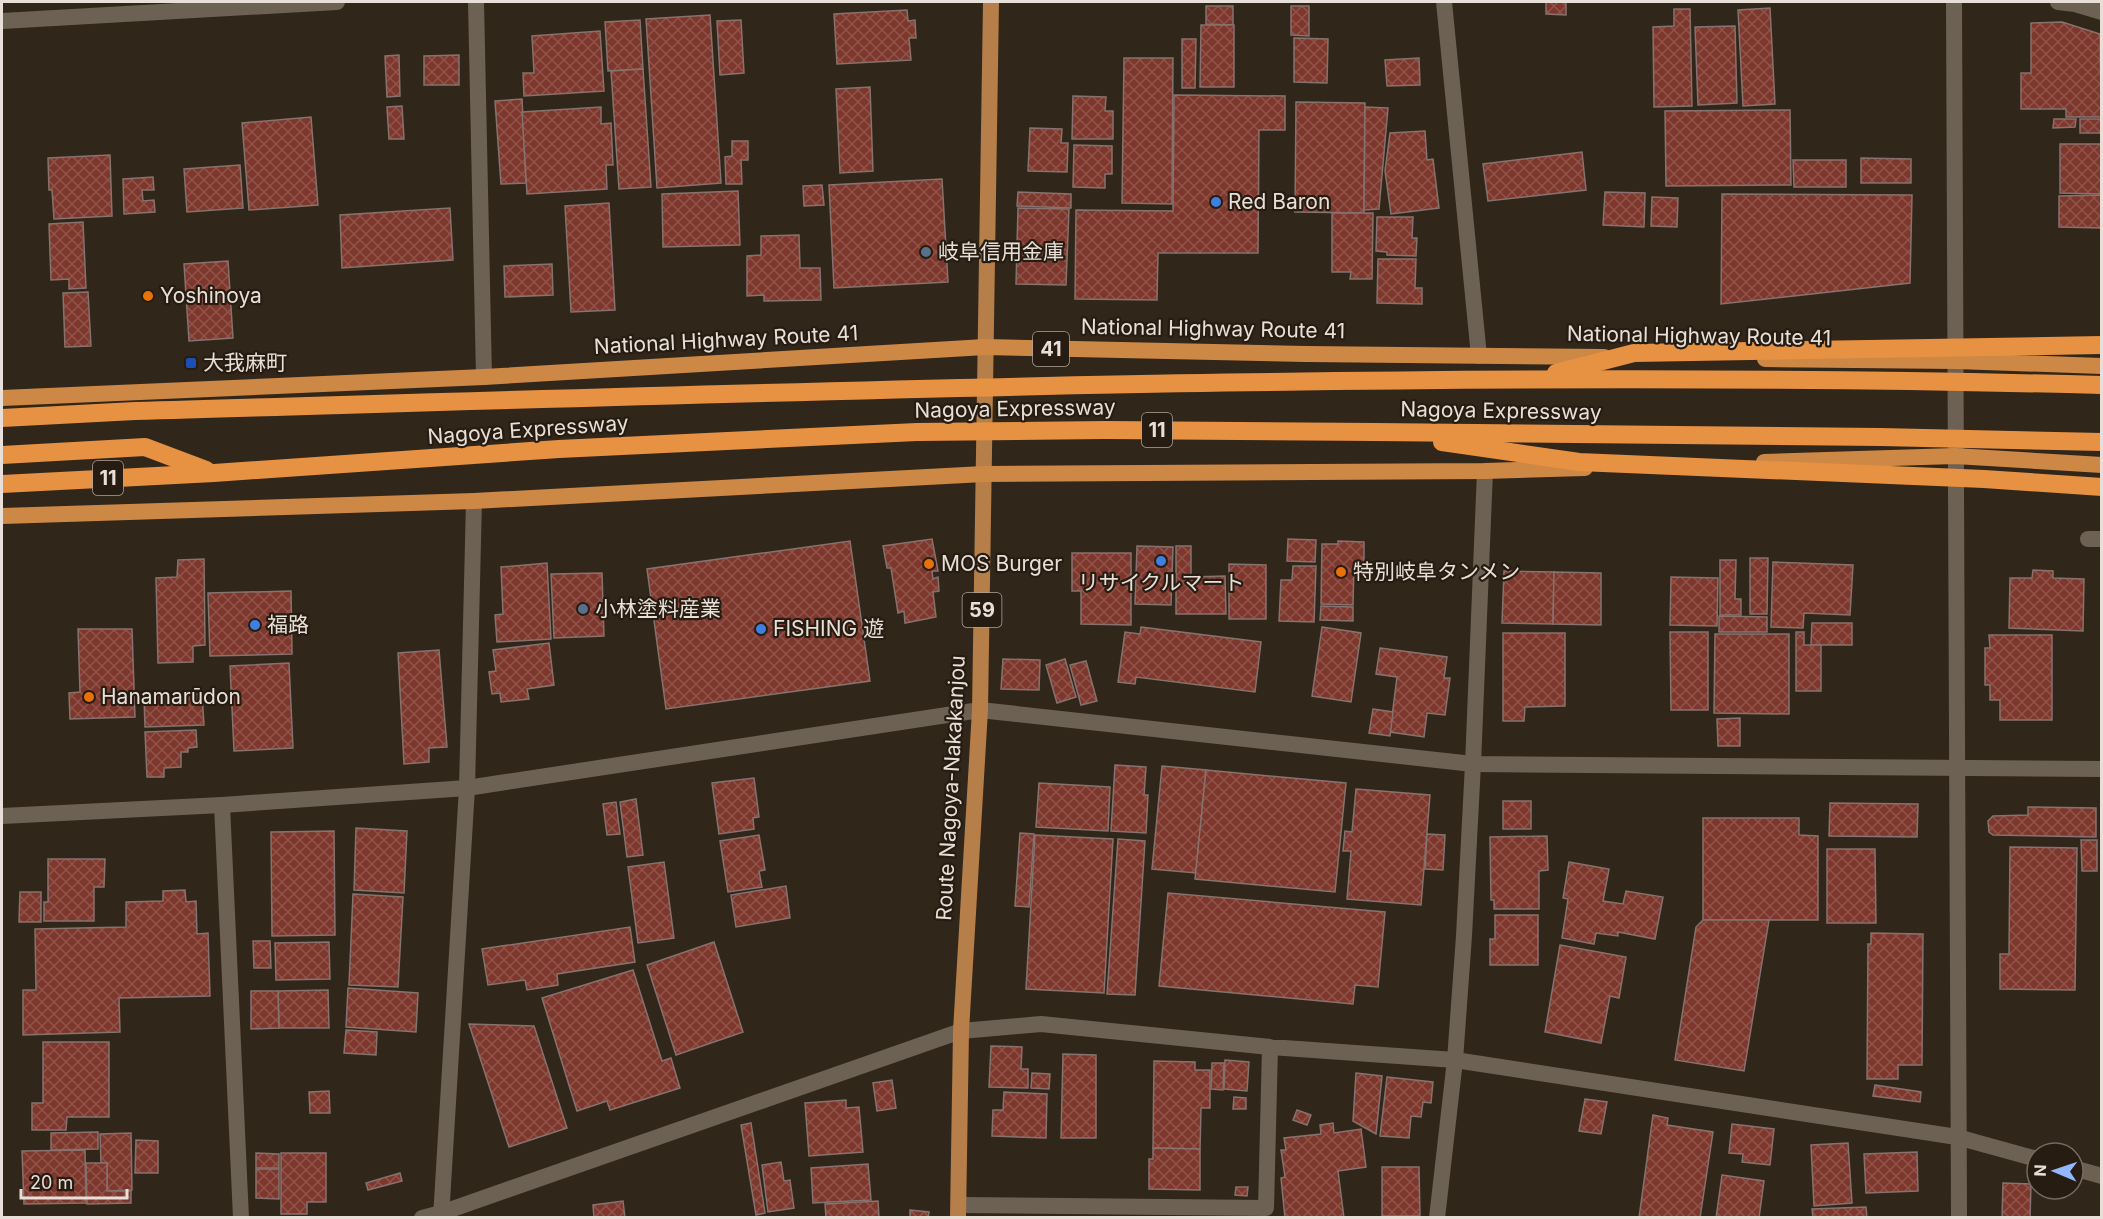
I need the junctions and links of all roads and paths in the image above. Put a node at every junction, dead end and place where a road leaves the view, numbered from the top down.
1 (338, 2) edge
2 (476, 2) edge
3 (990, 2) edge
4 (1444, 2) edge
5 (1954, 2) edge
6 (2058, 2) edge
7 (224, 5) edge
8 (2102, 12) edge
9 (2, 21) edge
10 (2102, 345) edge
11 (985, 347) junction
12 (1479, 356) junction
13 (1956, 361) junction
14 (2100, 365) edge
15 (484, 377) junction
16 (1531, 379) junction
17 (2102, 385) edge
18 (2, 398) edge
19 (2, 418) edge
20 (1375, 432) junction
21 (2102, 442) edge
22 (2, 455) edge
23 (1955, 456) junction
24 (2102, 465) edge
25 (1485, 471) junction
26 (214, 473) junction
27 (984, 474) junction
28 (2, 484) edge
29 (2102, 487) edge
30 (474, 501) junction
31 (2, 516) edge
32 (980, 710) junction
33 (1473, 764) junction
34 (1956, 769) junction
35 (2102, 769) edge
36 (467, 788) junction
37 (222, 805) junction
38 (2, 816) edge
39 (960, 1031) junction
40 (1270, 1047) junction
41 (1455, 1060) junction
42 (1957, 1137) junction
43 (2025, 1156) edge
44 (2085, 1171) edge
45 (2102, 1176) edge
46 (958, 1211) edge
47 (441, 1215) edge
48 (241, 1218) edge
49 (422, 1218) edge
50 (1437, 1218) edge
51 (1959, 1218) edge

1 - 7 street
2 - 15 street
3 - 11 main road, Route Nagoya-Nakakanjou / 59
4 - 12 street
5 - 13 street
6 - 8 street
7 - 9 street
10 - 16 highway
11 - 12 highway, National Highway Route 41 / 41
11 - 15 highway, National Highway Route 41 / 41
11 - 27 main road, Route Nagoya-Nakakanjou / 59
12 - 13 highway, National Highway Route 41 / 41
13 - 14 highway, National Highway Route 41 / 41
13 - 23 street
15 - 18 highway, National Highway Route 41 / 41
16 - 17 highway, Nagoya Expressway / 11
16 - 19 highway, Nagoya Expressway / 11
20 - 21 highway, Nagoya Expressway / 11
20 - 26 highway, Nagoya Expressway / 11
20 - 29 highway
22 - 26 highway
23 - 24 highway
23 - 25 highway
23 - 34 street
25 - 27 highway
25 - 33 street
26 - 28 highway, Nagoya Expressway / 11
27 - 30 highway
27 - 32 main road, Route Nagoya-Nakakanjou / 59
30 - 31 highway
30 - 36 street
32 - 33 street
32 - 36 street
32 - 39 main road, Route Nagoya-Nakakanjou / 59
33 - 34 street
33 - 41 street
34 - 35 street
34 - 42 street
36 - 37 street
36 - 47 street
37 - 38 street
37 - 48 street
39 - 40 street
39 - 46 main road, Route Nagoya-Nakakanjou / 59
39 - 47 street
40 - 41 street
40 - 46 street
41 - 42 street
41 - 50 street
42 - 43 street
42 - 51 street
44 - 45 street
47 - 49 street

